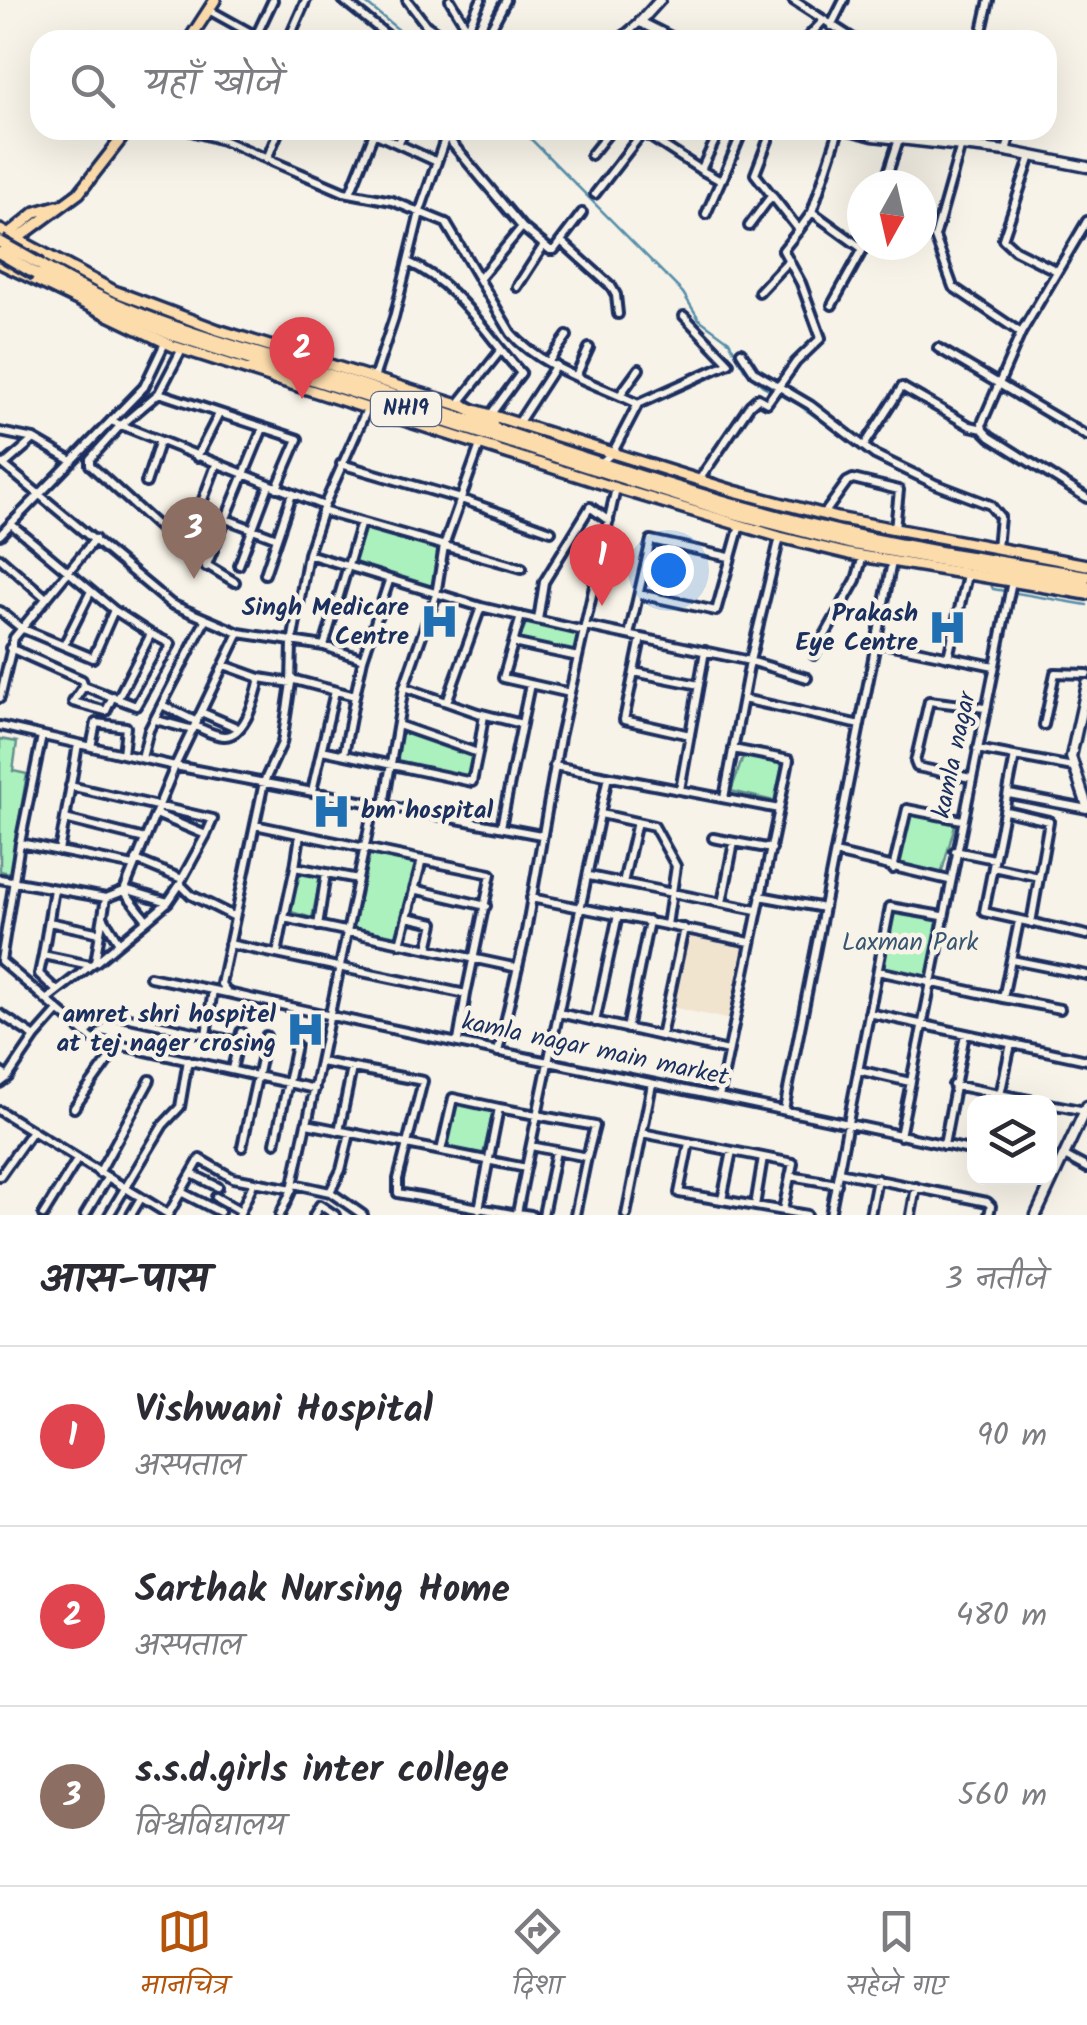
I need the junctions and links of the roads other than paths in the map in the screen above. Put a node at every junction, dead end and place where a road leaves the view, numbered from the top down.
1 (215, 0) edge
2 (273, 0) edge
3 (306, 0) edge
4 (343, 0) edge
5 (407, 0) edge
6 (450, 0) edge
7 (481, 0) edge
8 (506, 0) edge
9 (660, 0) edge
10 (792, 0) edge
11 (844, 0) edge
12 (988, 0) edge
13 (209, 10) junction
14 (640, 22) junction
15 (827, 24) junction
16 (467, 29) joint
17 (196, 30) edge
18 (245, 30) edge
19 (259, 30) edge
20 (293, 30) edge
21 (380, 30) edge
22 (433, 30) edge
23 (490, 30) edge
24 (631, 30) edge
25 (656, 30) edge
26 (819, 30) edge
27 (838, 30) edge
28 (982, 30) edge
29 (120, 140) edge
30 (217, 140) edge
31 (275, 140) edge
32 (371, 140) edge
33 (391, 140) edge
34 (400, 140) edge
35 (444, 140) edge
36 (453, 140) edge
37 (603, 140) edge
38 (634, 140) edge
39 (654, 140) edge
40 (662, 140) edge
41 (715, 140) edge
42 (739, 140) edge
43 (768, 140) edge
44 (836, 140) edge
45 (899, 140) edge
46 (909, 140) edge
47 (961, 140) edge
48 (1009, 140) edge
49 (398, 144) junction
50 (660, 144) junction
51 (961, 145) junction
52 (1006, 151) junction
53 (591, 155) dead end
54 (1031, 156) junction
55 (267, 159) junction
56 (435, 161) junction
57 (1087, 166) edge
58 (701, 170) junction
59 (889, 170) edge
60 (721, 180) junction
61 (350, 194) junction
62 (595, 194) dead end
63 (772, 195) junction
64 (420, 211) junction
65 (812, 212) junction
66 (582, 213) dead end
67 (706, 214) dead end
68 (1087, 221) edge
69 (749, 226) dead end
70 (522, 227) junction
71 (799, 230) junction
72 (847, 236) edge
73 (5, 238) edge
74 (561, 241) junction
75 (544, 244) junction
76 (36, 250) junction
77 (0, 254) edge
78 (789, 260) junction
79 (857, 260) edge
80 (408, 262) junction
81 (0, 263) edge
82 (38, 270) junction
83 (1055, 270) junction
84 (21, 274) junction
85 (480, 278) junction
86 (517, 288) dead end
87 (759, 292) dead end
88 (832, 305) dead end
89 (618, 314) dead end
90 (684, 316) dead end
91 (1020, 332) junction
92 (567, 336) dead end
93 (166, 343) junction
94 (589, 348) dead end
95 (938, 348) dead end
96 (182, 349) junction
97 (501, 350) junction
98 (741, 352) dead end
99 (242, 357) junction
100 (552, 363) junction
101 (639, 369) dead end
102 (576, 376) junction
103 (374, 378) junction
104 (276, 379) junction
105 (998, 381) junction
106 (775, 391) junction
107 (159, 393) junction
108 (620, 395) junction
109 (638, 404) junction
110 (461, 405) junction
111 (367, 409) junction
112 (219, 413) junction
113 (491, 414) junction
114 (391, 416) junction
115 (111, 421) junction
116 (447, 422) junction
117 (519, 422) junction
118 (119, 427) junction
119 (264, 428) junction
120 (983, 429) junction
121 (0, 432) edge
122 (507, 432) junction
123 (1087, 436) edge
124 (34, 439) junction
125 (159, 442) junction
126 (480, 444) junction
127 (864, 446) junction
128 (613, 452) junction
129 (197, 457) junction
130 (72, 461) junction
131 (602, 462) junction
132 (2, 464) edge
133 (216, 464) junction
134 (342, 464) junction
135 (242, 475) junction
136 (699, 480) junction
137 (146, 483) dead end
138 (269, 485) junction
139 (278, 488) junction
140 (616, 488) junction
141 (40, 494) junction
142 (292, 494) junction
143 (461, 498) junction
144 (1087, 498) edge
145 (323, 508) junction
146 (199, 509) junction
147 (824, 514) junction
148 (225, 519) junction
149 (609, 521) junction
150 (360, 522) junction
151 (10, 524) junction
152 (740, 526) junction
153 (781, 527) junction
154 (252, 528) junction
155 (894, 528) junction
156 (551, 531) dead end
157 (0, 535) edge
158 (277, 538) junction
159 (94, 539) junction
160 (444, 546) junction
161 (997, 548) junction
162 (184, 550) junction
163 (308, 554) junction
164 (863, 556) junction
165 (730, 557) junction
166 (0, 558) edge
167 (892, 562) junction
168 (1087, 565) edge
169 (240, 566) dead end
170 (206, 567) junction
171 (347, 567) junction
172 (522, 568) dead end
173 (67, 572) junction
174 (264, 574) dead end
175 (967, 575) junction
176 (1087, 576) edge
177 (388, 580) junction
178 (235, 582) dead end
179 (1087, 586) edge
180 (1011, 588) junction
181 (91, 591) junction
182 (436, 594) junction
183 (639, 594) junction
184 (1087, 594) edge
185 (46, 598) junction
186 (480, 608) junction
187 (114, 610) junction
188 (0, 611) edge
189 (521, 616) junction
190 (206, 619) junction
191 (538, 620) junction
192 (21, 628) junction
193 (584, 628) junction
194 (239, 633) junction
195 (151, 634) junction
196 (629, 636) junction
197 (641, 638) junction
198 (876, 642) junction
199 (292, 643) junction
200 (513, 643) junction
201 (64, 645) junction
202 (324, 646) junction
203 (10, 648) junction
204 (705, 651) junction
205 (814, 655) dead end
206 (578, 657) junction
207 (948, 657) junction
208 (362, 659) junction
209 (750, 660) junction
210 (224, 665) junction
211 (994, 666) junction
212 (634, 672) junction
213 (1087, 674) edge
214 (260, 678) junction
215 (807, 678) dead end
216 (291, 681) junction
217 (530, 684) junction
218 (1087, 684) edge
219 (1, 686) edge
220 (84, 686) junction
221 (699, 686) junction
222 (404, 688) junction
223 (335, 691) junction
224 (570, 693) junction
225 (355, 696) junction
226 (115, 697) junction
227 (0, 698) edge
228 (743, 700) junction
229 (447, 702) junction
230 (164, 706) junction
231 (985, 708) junction
232 (201, 712) junction
233 (484, 715) junction
234 (156, 720) junction
235 (522, 724) junction
236 (1044, 724) dead end
237 (860, 725) junction
238 (0, 726) edge
239 (194, 726) junction
240 (398, 726) junction
241 (1076, 726) junction
242 (238, 728) junction
243 (1087, 730) edge
244 (690, 734) junction
245 (42, 736) junction
246 (78, 744) junction
247 (91, 747) junction
248 (733, 749) junction
249 (976, 749) junction
250 (322, 750) junction
251 (123, 754) junction
252 (344, 754) junction
253 (478, 754) junction
254 (1015, 756) junction
255 (142, 758) junction
256 (391, 763) junction
257 (176, 766) junction
258 (554, 766) junction
259 (1072, 768) junction
260 (608, 776) junction
261 (971, 778) junction
262 (264, 782) junction
263 (70, 786) junction
264 (680, 790) junction
265 (312, 791) junction
266 (1009, 794) junction
267 (724, 798) junction
268 (374, 803) junction
269 (160, 804) junction
270 (384, 804) junction
271 (1087, 808) edge
272 (779, 810) junction
273 (1006, 811) junction
274 (156, 814) junction
275 (600, 814) junction
276 (65, 819) junction
277 (963, 820) junction
278 (638, 822) junction
279 (255, 825) junction
280 (501, 827) junction
281 (300, 835) junction
282 (541, 835) junction
283 (206, 836) junction
284 (712, 838) dead end
285 (145, 839) junction
286 (20, 842) junction
287 (734, 842) junction
288 (365, 849) junction
289 (772, 849) junction
290 (59, 851) junction
291 (955, 851) junction
292 (835, 853) junction
293 (422, 860) junction
294 (135, 863) junction
295 (993, 863) junction
296 (294, 867) junction
297 (893, 869) junction
298 (326, 873) junction
299 (589, 876) junction
300 (1039, 877) junction
301 (358, 879) junction
302 (0, 880) edge
303 (949, 880) junction
304 (13, 882) junction
305 (182, 882) junction
306 (623, 883) junction
307 (414, 888) junction
308 (54, 889) junction
309 (125, 890) junction
310 (673, 893) junction
311 (760, 896) junction
312 (106, 898) junction
313 (531, 898) junction
314 (168, 902) junction
315 (722, 903) junction
316 (486, 906) junction
317 (581, 907) junction
318 (824, 908) junction
319 (756, 910) junction
320 (618, 915) junction
321 (103, 916) junction
322 (235, 916) junction
323 (942, 916) junction
324 (407, 917) junction
325 (284, 918) junction
326 (4, 920) edge
327 (147, 920) junction
328 (649, 921) junction
329 (1019, 921) junction
330 (48, 922) junction
331 (1031, 923) junction
332 (667, 925) junction
333 (318, 926) junction
334 (684, 928) junction
335 (100, 932) junction
336 (348, 932) junction
337 (1087, 935) edge
338 (750, 942) junction
339 (119, 943) junction
340 (229, 944) junction
341 (400, 944) junction
342 (428, 950) junction
343 (277, 954) junction
344 (44, 955) junction
345 (474, 959) junction
346 (1012, 960) junction
347 (0, 962) edge
348 (93, 964) junction
349 (340, 967) junction
350 (518, 968) junction
351 (878, 970) junction
352 (1087, 975) edge
353 (150, 977) dead end
354 (929, 982) junction
355 (214, 990) junction
356 (58, 992) junction
357 (228, 993) junction
358 (466, 994) junction
359 (1003, 998) junction
360 (46, 1000) junction
361 (1060, 1009) dead end
362 (58, 1010) junction
363 (558, 1013) junction
364 (869, 1013) junction
365 (0, 1014) edge
366 (330, 1016) junction
367 (595, 1022) junction
368 (921, 1024) junction
369 (628, 1029) junction
370 (241, 1032) dead end
371 (86, 1034) junction
372 (965, 1034) junction
373 (206, 1035) junction
374 (266, 1036) dead end
375 (661, 1036) junction
376 (35, 1037) junction
377 (458, 1041) junction
378 (239, 1042) junction
379 (1011, 1044) junction
380 (119, 1045) junction
381 (296, 1045) dead end
382 (498, 1052) junction
383 (728, 1052) junction
384 (188, 1060) junction
385 (1087, 1060) edge
386 (321, 1062) junction
387 (549, 1062) junction
388 (352, 1068) junction
389 (232, 1069) junction
390 (858, 1070) junction
391 (0, 1072) edge
392 (260, 1074) junction
393 (8, 1076) junction
394 (150, 1080) dead end
395 (910, 1082) junction
396 (0, 1083) edge
397 (289, 1083) junction
398 (652, 1083) junction
399 (954, 1085) junction
400 (315, 1089) junction
401 (1000, 1094) junction
402 (1005, 1095) edge
403 (719, 1097) junction
404 (1057, 1105) edge
405 (74, 1108) dead end
406 (499, 1108) junction
407 (1086, 1109) edge
408 (784, 1110) junction
409 (0, 1111) edge
410 (537, 1116) junction
411 (306, 1124) junction
412 (847, 1126) junction
413 (338, 1130) junction
414 (31, 1132) junction
415 (642, 1132) junction
416 (350, 1133) junction
417 (900, 1136) junction
418 (690, 1142) junction
419 (275, 1143) dead end
420 (944, 1144) junction
421 (408, 1145) junction
422 (530, 1146) junction
423 (242, 1147) dead end
424 (967, 1149) edge
425 (441, 1151) junction
426 (556, 1151) junction
427 (732, 1152) junction
428 (1063, 1155) junction
429 (587, 1157) junction
430 (764, 1158) junction
431 (77, 1160) junction
432 (487, 1160) junction
433 (1057, 1163) edge
434 (526, 1168) junction
435 (1087, 1168) edge
436 (839, 1172) junction
437 (99, 1173) junction
438 (192, 1174) junction
439 (0, 1176) edge
440 (790, 1176) junction
441 (108, 1178) junction
442 (876, 1180) junction
443 (254, 1182) junction
444 (836, 1184) junction
445 (1047, 1185) edge
446 (293, 1186) junction
447 (218, 1187) dead end
448 (916, 1188) junction
449 (126, 1189) junction
450 (181, 1192) junction
451 (329, 1192) junction
452 (216, 1197) dead end
453 (142, 1198) junction
454 (722, 1200) junction
455 (320, 1205) junction
456 (755, 1206) junction
457 (474, 1210) edge
458 (782, 1210) junction
459 (220, 1212) dead end
460 (240, 1213) edge
461 (493, 1213) edge
462 (517, 1214) edge
463 (43, 1215) edge
464 (84, 1215) edge
465 (109, 1215) edge
466 (131, 1215) edge
467 (168, 1215) edge
468 (280, 1215) edge
469 (314, 1215) edge
470 (336, 1215) edge
471 (363, 1215) edge
472 (532, 1215) edge
473 (543, 1215) edge
474 (575, 1215) edge
475 (626, 1215) edge
476 (807, 1215) edge
477 (830, 1215) edge
478 (870, 1215) edge
479 (910, 1215) edge
480 (990, 1215) edge
481 (1036, 1215) edge

1 - 13 main road
2 - 19 street
3 - 20 street
4 - 21 street
5 - 22 street
6 - 16 street
7 - 16 street
8 - 23 street
9 - 14 street
10 - 15 street
11 - 15 street
12 - 28 street
13 - 17 main road
13 - 18 street
14 - 24 street
14 - 25 street
15 - 26 street
15 - 27 street
29 - 73 main road
30 - 55 street
31 - 55 street
32 - 61 street
33 - 49 street
34 - 49 street
35 - 56 street
36 - 70 street
37 - 53 street
38 - 62 street
39 - 50 street
40 - 50 street
41 - 58 street
42 - 60 street
43 - 63 street
44 - 65 street
45 - 59 street
46 - 51 street
47 - 51 street
48 - 52 street
49 - 56 street
50 - 58 street
51 - 52 street
51 - 91 street
52 - 54 street
54 - 57 street
54 - 83 street
55 - 61 street
56 - 64 street
58 - 60 street
60 - 67 street
61 - 64 street
63 - 69 street
63 - 71 street
64 - 80 street
64 - 85 street
65 - 71 street
65 - 72 street
66 - 74 street
68 - 83 street
70 - 75 street
70 - 85 street
71 - 78 street
73 - 76 main road
73 - 77 main road
73 - 82 highway, NH19, bridge
74 - 75 street
74 - 89 street
75 - 86 street
76 - 84 main road
76 - 103 main road
77 - 82 highway, NH19, bridge
78 - 87 street
78 - 106 street
79 - 88 street
80 - 97 street
80 - 103 street
81 - 84 main road
82 - 99 highway, NH19
82 - 122 highway, NH19
83 - 91 street
84 - 93 main road
85 - 100 street
90 - 109 street
91 - 105 street
92 - 100 street
93 - 96 main road
93 - 115 street
94 - 102 street
95 - 105 street
96 - 104 main road
96 - 107 street
97 - 110 street
97 - 113 street
98 - 106 street
99 - 104 highway
99 - 116 highway, NH19
100 - 102 street
100 - 117 street
101 - 108 street
102 - 108 street
103 - 110 main road
104 - 111 main road
105 - 120 street
105 - 123 street
106 - 127 street
106 - 136 street
107 - 112 street
107 - 118 street
108 - 109 street
109 - 128 street
110 - 113 main road
110 - 122 highway
111 - 114 main road
111 - 134 street
112 - 119 street
112 - 129 street
113 - 117 main road
114 - 116 highway
114 - 126 main road
115 - 118 street
115 - 130 street
116 - 153 highway, NH19
117 - 128 main road
118 - 125 street
118 - 162 street
119 - 135 street
119 - 139 street
120 - 127 street
120 - 144 street
121 - 124 street
122 - 131 highway, NH19
124 - 130 street
124 - 132 street
125 - 129 street
125 - 137 street
126 - 140 main road
126 - 143 street
127 - 161 street
128 - 131 street
128 - 136 main road
129 - 133 street
130 - 141 street
131 - 153 highway, NH19
132 - 141 street
133 - 135 street
133 - 146 street
134 - 143 street
134 - 145 street
135 - 138 street
135 - 148 street
136 - 147 main road
138 - 139 street
138 - 154 street
139 - 142 street
140 - 149 street
140 - 152 main road
141 - 151 street
141 - 159 street
142 - 145 street
142 - 158 street
143 - 156 street
143 - 160 street
145 - 150 street
145 - 163 street
146 - 148 street
146 - 162 street
147 - 155 main road
147 - 155 street
148 - 154 street
148 - 170 street
149 - 191 street
149 - 193 street
150 - 160 street
150 - 171 street
151 - 157 street
151 - 173 street
152 - 153 main road
152 - 165 street
153 - 164 main road
153 - 176 highway, NH19
153 - 179 highway, NH19
153 - 209 street
154 - 158 street
154 - 169 street
155 - 161 main road
158 - 174 street
159 - 173 street
159 - 190 street
160 - 172 street
160 - 182 street
161 - 168 main road
162 - 170 street
163 - 171 street
163 - 199 street
164 - 167 main road
164 - 205 street
165 - 183 street
165 - 183 street
166 - 185 street
167 - 175 main road
167 - 198 street
170 - 178 street
171 - 177 street
171 - 202 street
173 - 181 street
173 - 185 street
175 - 180 main road
175 - 207 street
177 - 182 street
177 - 208 street
180 - 184 main road
180 - 211 street, kamla nagar
181 - 187 street
181 - 201 street
182 - 186 street
182 - 222 street
183 - 196 street
185 - 192 street
186 - 189 street
186 - 229 street
187 - 195 street
187 - 201 street
188 - 192 street
189 - 191 street
189 - 200 street
190 - 194 street
190 - 230 street
191 - 193 street
192 - 201 street
192 - 203 street
193 - 196 street
193 - 206 street
194 - 199 street
194 - 210 street
195 - 226 street
195 - 226 street
196 - 197 street
197 - 204 street
197 - 212 street
198 - 207 street
198 - 237 street
199 - 202 street
199 - 216 street
200 - 206 street
200 - 217 street
202 - 208 street
203 - 219 street
203 - 220 street
204 - 209 street
204 - 221 street
206 - 224 street
207 - 211 street
208 - 225 street
209 - 215 street
209 - 228 street
210 - 214 street
210 - 232 street
211 - 231 street, kamla nagar
212 - 221 street
212 - 244 street
213 - 236 street
214 - 216 street
214 - 242 street
216 - 223 street
216 - 262 street
217 - 224 street
217 - 235 street
218 - 241 street
219 - 227 street
220 - 226 street
220 - 226 street
221 - 244 street
222 - 229 street
222 - 240 street
223 - 225 street
223 - 250 street
224 - 258 street
225 - 252 street
228 - 237 street
228 - 248 street
229 - 233 street
230 - 234 street
230 - 239 street
231 - 249 street, kamla nagar
231 - 261 street
232 - 239 street
232 - 242 street
233 - 235 street
233 - 253 street
234 - 239 street
234 - 255 street
235 - 280 street
237 - 292 street
238 - 245 street
239 - 242 street
239 - 257 street
240 - 253 street
240 - 256 street
241 - 243 street
241 - 259 street
244 - 264 street
245 - 246 street
245 - 286 street
246 - 247 street
246 - 263 street
247 - 251 street
247 - 251 street
248 - 267 street
248 - 272 street
249 - 254 street
249 - 261 street, kamla nagar
250 - 252 street
250 - 265 street
251 - 255 street
252 - 256 street
253 - 256 street
254 - 259 street
254 - 266 street
255 - 257 street
256 - 270 street
257 - 262 street
257 - 269 street
258 - 260 street
258 - 282 street
259 - 271 street
260 - 264 street
260 - 275 street
261 - 277 street, kamla nagar
262 - 265 street
262 - 279 street
263 - 269 street
263 - 276 street
264 - 267 street
265 - 268 street
266 - 271 street
266 - 273 street
267 - 272 street
268 - 270 street
268 - 288 street
269 - 274 street
269 - 283 street
270 - 280 street
272 - 289 street
273 - 295 street
273 - 300 street
274 - 283 street
274 - 285 street
275 - 278 street
275 - 299 street
276 - 285 street
276 - 290 street
277 - 291 street, kamla nagar
277 - 297 street
278 - 306 street
278 - 310 street
279 - 281 street
279 - 322 street
280 - 282 street
281 - 288 street
281 - 296 street
282 - 313 street
283 - 305 street
284 - 287 street
285 - 294 street
286 - 290 street
286 - 304 street
287 - 289 street
287 - 315 street
288 - 293 street
288 - 301 street
289 - 311 street
290 - 294 street
291 - 295 street
291 - 303 street, kamla nagar
292 - 297 street
292 - 318 street
293 - 307 street
293 - 316 street
294 - 305 street
294 - 309 street
295 - 300 street
295 - 329 street
296 - 298 street
296 - 325 street
297 - 303 street
298 - 301 street
298 - 333 street
299 - 306 street
299 - 317 street
300 - 331 street
301 - 336 street
302 - 304 street
303 - 323 street, kamla nagar
304 - 308 street
304 - 326 street
305 - 314 street
305 - 322 street
306 - 310 street
307 - 316 street
307 - 324 street
308 - 312 street
308 - 330 street
309 - 312 street
309 - 314 street
309 - 327 street
310 - 315 street
310 - 332 street
311 - 318 street
311 - 319 street
312 - 321 street
313 - 317 street
313 - 350 street
314 - 327 street
315 - 319 street
316 - 345 street
317 - 320 street
317 - 363 street
318 - 408 street
319 - 338 street
320 - 328 street
320 - 367 street
321 - 335 street
321 - 339 street
322 - 340 street
323 - 351 street
323 - 354 street, kamla nagar
324 - 341 street
324 - 342 street
325 - 333 street
325 - 343 street
326 - 347 street
327 - 339 street
328 - 332 street
328 - 369 street
329 - 331 street
329 - 346 street
330 - 335 street
330 - 344 street
331 - 337 street
332 - 334 street
333 - 336 street
334 - 338 street
334 - 375 street
335 - 348 street
336 - 341 street
336 - 349 street
338 - 383 street
339 - 348 street
340 - 343 street
340 - 357 street
341 - 342 street
342 - 345 street
343 - 349 street
344 - 348 street
344 - 356 street
345 - 350 street
345 - 358 street
346 - 352 street
346 - 359 street
347 - 360 street
348 - 356 street
349 - 358 street
349 - 366 street
350 - 382 street
351 - 354 street
351 - 364 street
353 - 355 street, kamla nagar main market
354 - 359 street
354 - 368 street, kamla nagar
355 - 357 street, kamla nagar main market
355 - 373 street
356 - 360 street
357 - 366 street, kamla nagar main market
358 - 377 street
359 - 361 street
360 - 362 street
362 - 371 street
362 - 376 street
363 - 367 street
363 - 387 street
364 - 368 street
364 - 390 street
365 - 376 street
366 - 377 street, kamla nagar main market
366 - 386 street
367 - 369 street
368 - 372 street
368 - 395 street, kamla nagar
369 - 375 street
370 - 378 street
371 - 373 street
371 - 380 street
372 - 379 street
372 - 399 street
373 - 378 street
374 - 392 street
375 - 383 street
376 - 393 street
377 - 382 street, kamla nagar main market
378 - 389 street
379 - 385 street
379 - 401 street
380 - 384 street
380 - 405 street
381 - 397 street
382 - 387 street, kamla nagar main market
383 - 403 street
384 - 389 street
384 - 449 street
386 - 388 street
386 - 400 street
387 - 398 street, kamla nagar main market
387 - 410 street
388 - 413 street
388 - 421 street
389 - 392 street
390 - 395 street
390 - 412 street
391 - 393 street
392 - 397 street
392 - 423 street
393 - 396 street
394 - 437 street
395 - 417 street, kamla nagar
397 - 400 street
397 - 419 street
398 - 403 street, kamla nagar main market
398 - 415 street
399 - 401 street
399 - 420 street
400 - 411 street
401 - 402 street
403 - 408 street, kamla nagar main market
404 - 407 street
406 - 410 street
406 - 425 street
406 - 432 street
407 - 428 street
408 - 412 street, kamla nagar main market
409 - 414 street
410 - 422 street
410 - 429 street
411 - 413 street
411 - 446 street
412 - 417 street, kamla nagar main market
412 - 436 street
413 - 416 street
414 - 431 street
414 - 439 street
415 - 418 street
415 - 475 street
416 - 421 street
416 - 451 street
417 - 420 street, kamla nagar main market
418 - 427 street
418 - 454 street
420 - 424 street, kamla nagar main market
421 - 425 street
421 - 457 street
422 - 426 street
422 - 434 street
425 - 432 street
426 - 429 street
426 - 473 street
427 - 430 street
427 - 454 street
428 - 433 street
428 - 435 street
429 - 474 street
430 - 440 street
430 - 456 street
431 - 437 street
431 - 463 street
432 - 434 street
432 - 457 street
434 - 462 street
436 - 442 street
436 - 444 street
437 - 441 street
438 - 443 street
438 - 447 street
438 - 450 street
440 - 444 street
440 - 458 street
441 - 449 street
441 - 464 street
442 - 448 street
442 - 478 street
443 - 446 street
443 - 460 street
444 - 477 street
445 - 481 street
446 - 451 street
446 - 468 street
448 - 479 street
448 - 480 street
449 - 453 street
449 - 465 street
450 - 459 street
450 - 467 street
451 - 455 street
451 - 471 street
452 - 460 street
453 - 466 street
453 - 467 street
454 - 456 street
455 - 469 street
455 - 470 street
456 - 458 street
457 - 461 street
458 - 476 street
461 - 462 street
462 - 472 street

